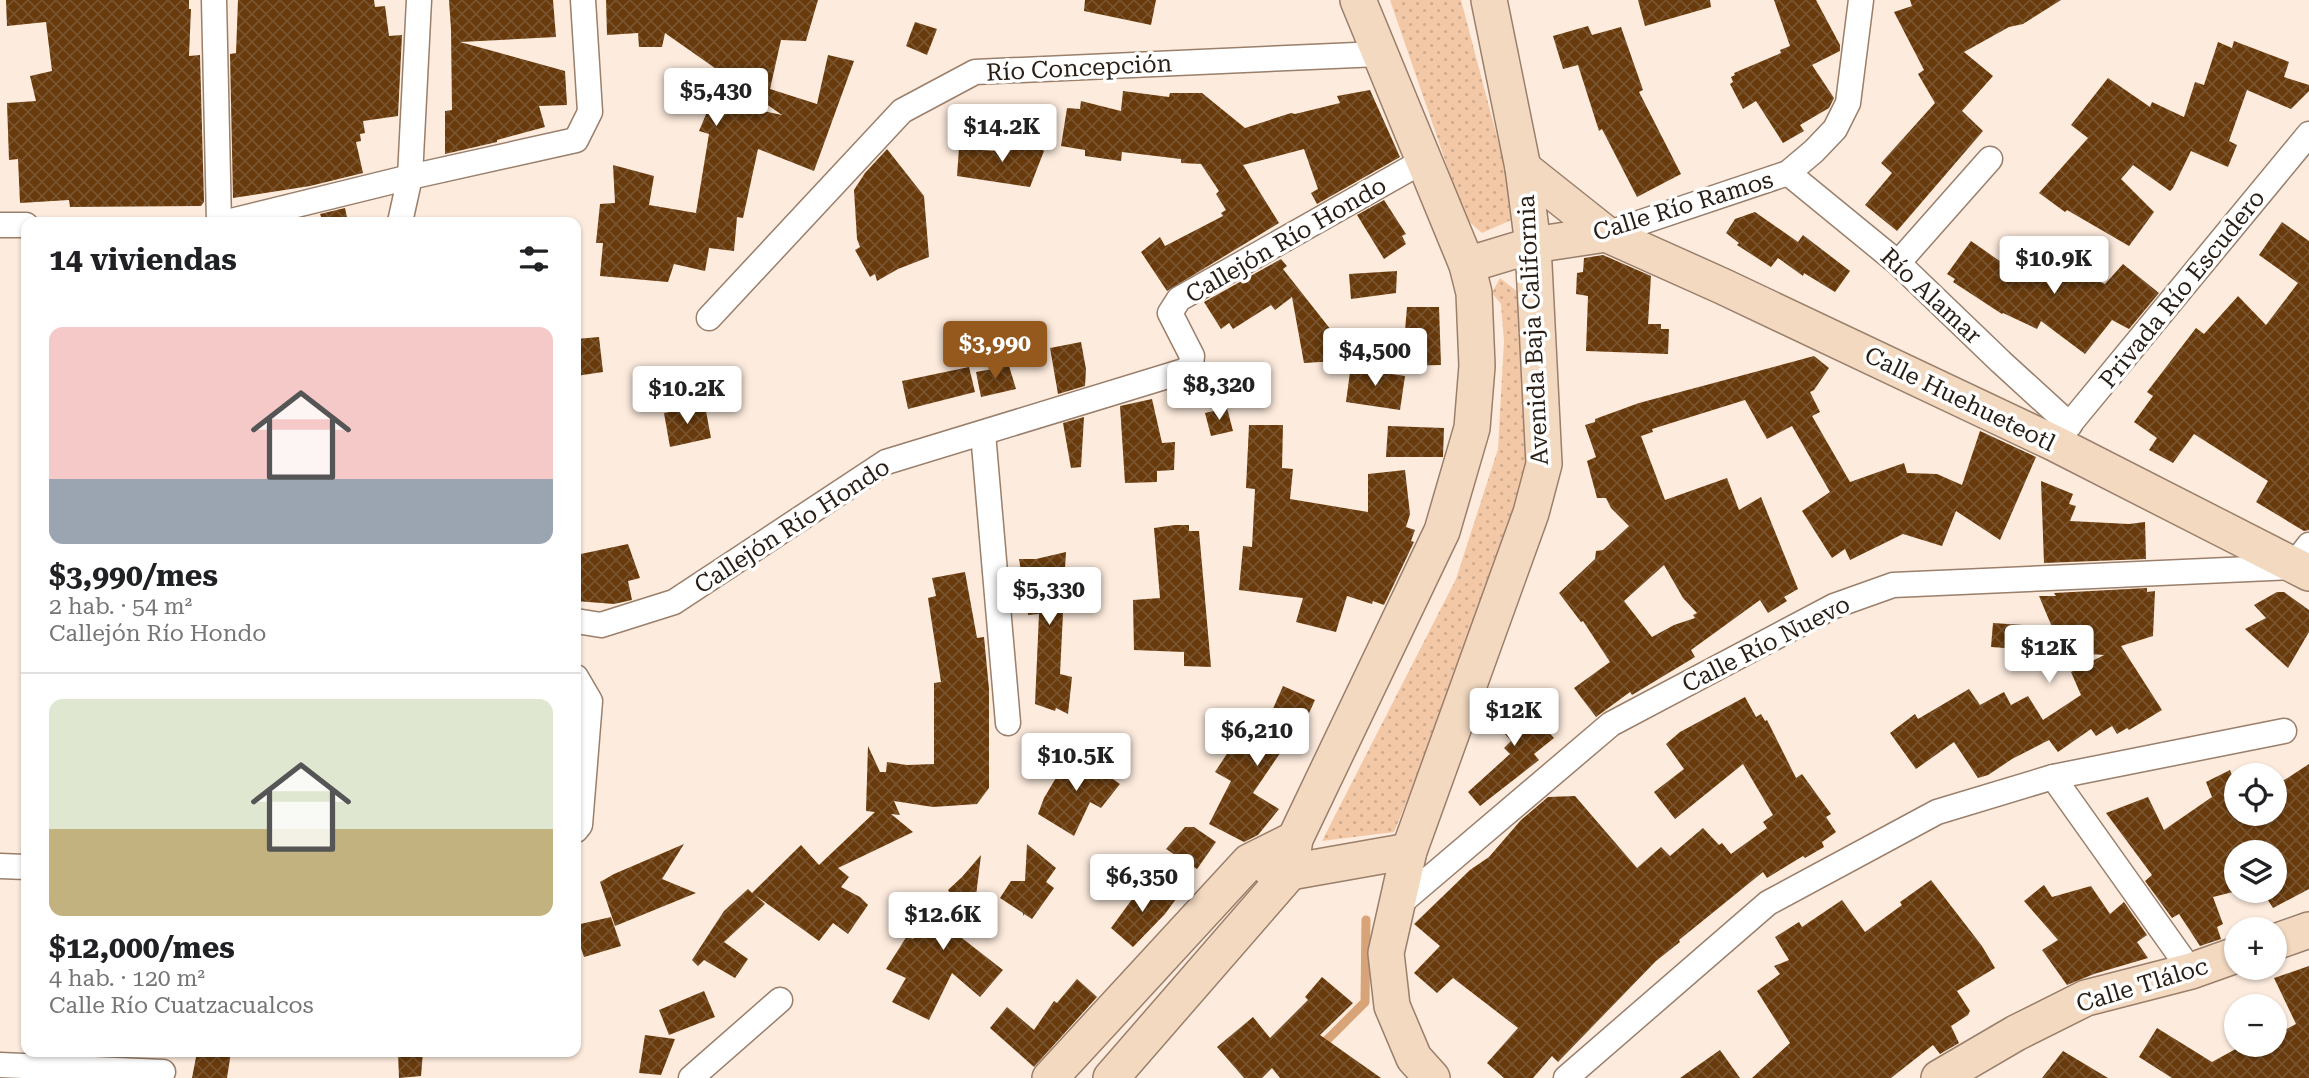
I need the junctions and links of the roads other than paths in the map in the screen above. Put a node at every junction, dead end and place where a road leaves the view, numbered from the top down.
1 (214, 0) edge
2 (419, 0) edge
3 (583, 0) edge
4 (1359, 0) edge
5 (1489, 0) edge
6 (1861, 0) edge
7 (1379, 54) junction
8 (2309, 134) edge
9 (1990, 159) dead end
10 (1423, 161) junction
11 (1523, 168) junction
12 (1788, 173) junction
13 (410, 177) junction
14 (219, 217) edge
15 (247, 217) edge
16 (401, 217) edge
17 (0, 225) edge
18 (21, 225) edge
19 (1606, 234) junction
20 (1534, 245) junction
21 (1898, 262) junction
22 (1467, 265) junction
23 (709, 318) dead end
24 (983, 433) junction
25 (2062, 434) junction
26 (2303, 562) edge
27 (581, 622) edge
28 (581, 686) edge
29 (1008, 723) dead end
30 (2284, 731) dead end
31 (2053, 777) junction
32 (581, 813) edge
33 (1409, 851) junction
34 (1293, 856) junction
35 (0, 866) edge
36 (21, 867) edge
37 (1397, 906) junction
38 (2309, 930) edge
39 (2287, 938) edge
40 (2224, 960) edge
41 (2190, 971) junction
42 (780, 1000) dead end
43 (0, 1065) edge
44 (164, 1067) edge
45 (1949, 1076) edge
46 (691, 1078) edge
47 (1050, 1078) edge
48 (1111, 1078) edge
49 (1432, 1078) edge
50 (1566, 1078) edge

1 - 14 street
2 - 13 street
3 - 13 street
4 - 7 street
5 - 11 street, Avenida Baja California
6 - 12 street, Calle Río Ramos
7 - 10 street
7 - 23 street, Río Concepción
8 - 25 street, Privada Río Escudero
9 - 21 street
10 - 22 street
10 - 24 street, Callejón Río Hondo
11 - 19 street, Calle Huehueteotl
11 - 20 street, Avenida Baja California
12 - 19 street, Calle Río Ramos
12 - 21 street, Río Alamar
13 - 15 street
13 - 16 street
17 - 18 street
19 - 20 street, Calle Río Ramos
19 - 25 street, Calle Huehueteotl
20 - 22 street, Calle Río Ramos
20 - 33 street, Avenida Baja California
21 - 25 street, Río Alamar
22 - 34 street
24 - 27 street, Callejón Río Hondo
24 - 29 street
25 - 26 street, Calle Huehueteotl
26 - 37 street, Calle Río Nuevo
28 - 32 street
30 - 31 street
31 - 41 street
31 - 50 street
33 - 34 street
33 - 37 street, Avenida Baja California
34 - 47 street
34 - 48 street
35 - 36 street
37 - 49 street, Avenida Baja California
38 - 39 street
40 - 41 street, Calle Tláloc
41 - 45 street, Calle Tláloc
42 - 46 street
43 - 44 street

